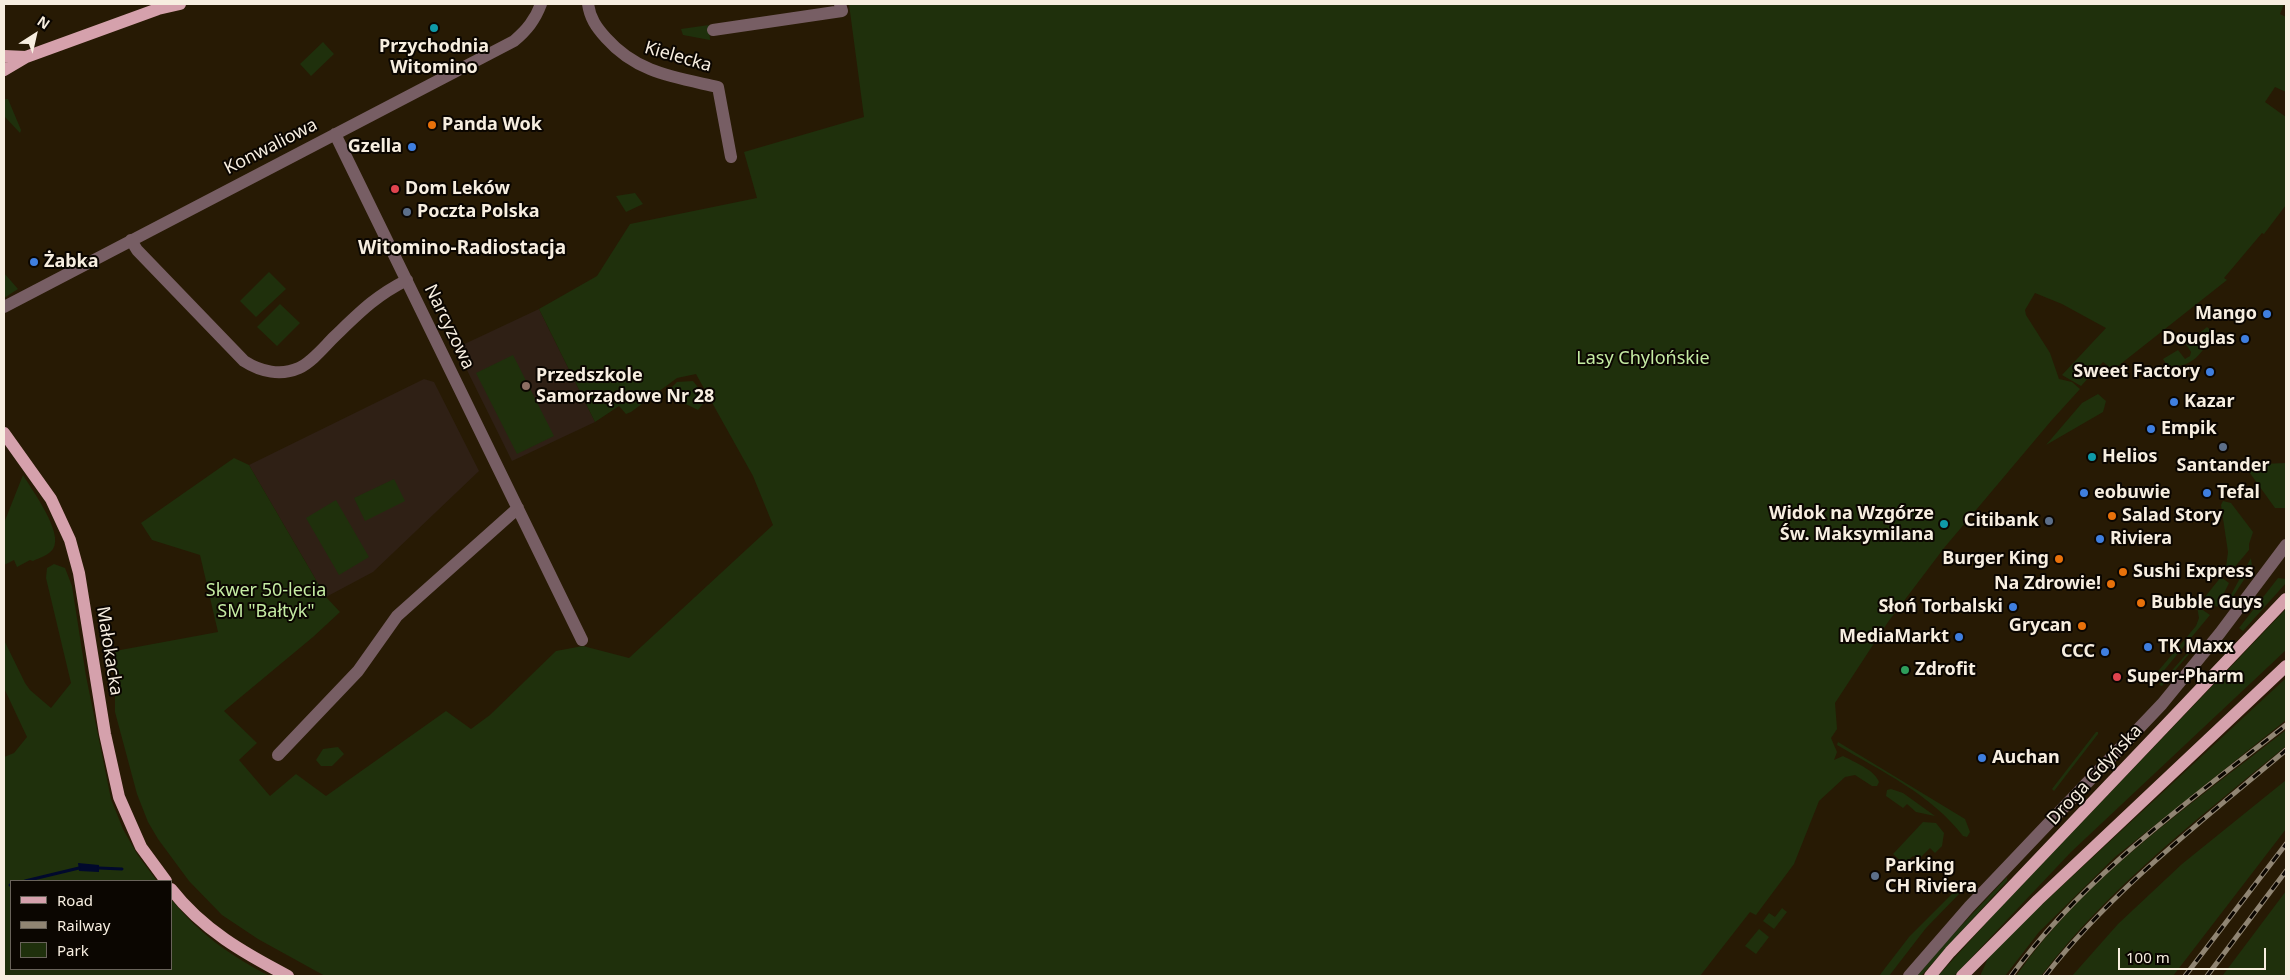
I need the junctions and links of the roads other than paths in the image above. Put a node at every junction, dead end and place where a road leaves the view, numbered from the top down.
1 (180, 4) edge
2 (542, 4) edge
3 (588, 4) edge
4 (840, 4) edge
5 (712, 30) dead end
6 (4, 56) edge
7 (26, 57) junction
8 (4, 70) edge
9 (335, 134) junction
10 (731, 157) dead end
11 (130, 240) junction
12 (407, 280) junction
13 (4, 307) edge
14 (4, 432) edge
15 (518, 508) junction
16 (2284, 551) edge
17 (2286, 599) edge
18 (582, 640) dead end
19 (2286, 666) edge
20 (278, 755) dead end
21 (165, 880) edge
22 (172, 890) edge
23 (288, 976) edge
24 (1909, 976) edge
25 (1930, 976) edge
26 (1962, 976) edge

1 - 7 main road
2 - 9 street, Konwaliowa
3 - 10 street, Kielecka
4 - 5 street, Kielecka
6 - 7 main road
7 - 8 main road
9 - 11 street, Konwaliowa
9 - 12 street, Narcyzowa
11 - 12 street
11 - 13 street, Konwaliowa
12 - 15 street, Narcyzowa
14 - 21 main road, Małokacka
15 - 18 street, Narcyzowa
15 - 20 street
16 - 24 street
17 - 25 main road, Droga Gdyńska
19 - 26 main road
22 - 23 main road

